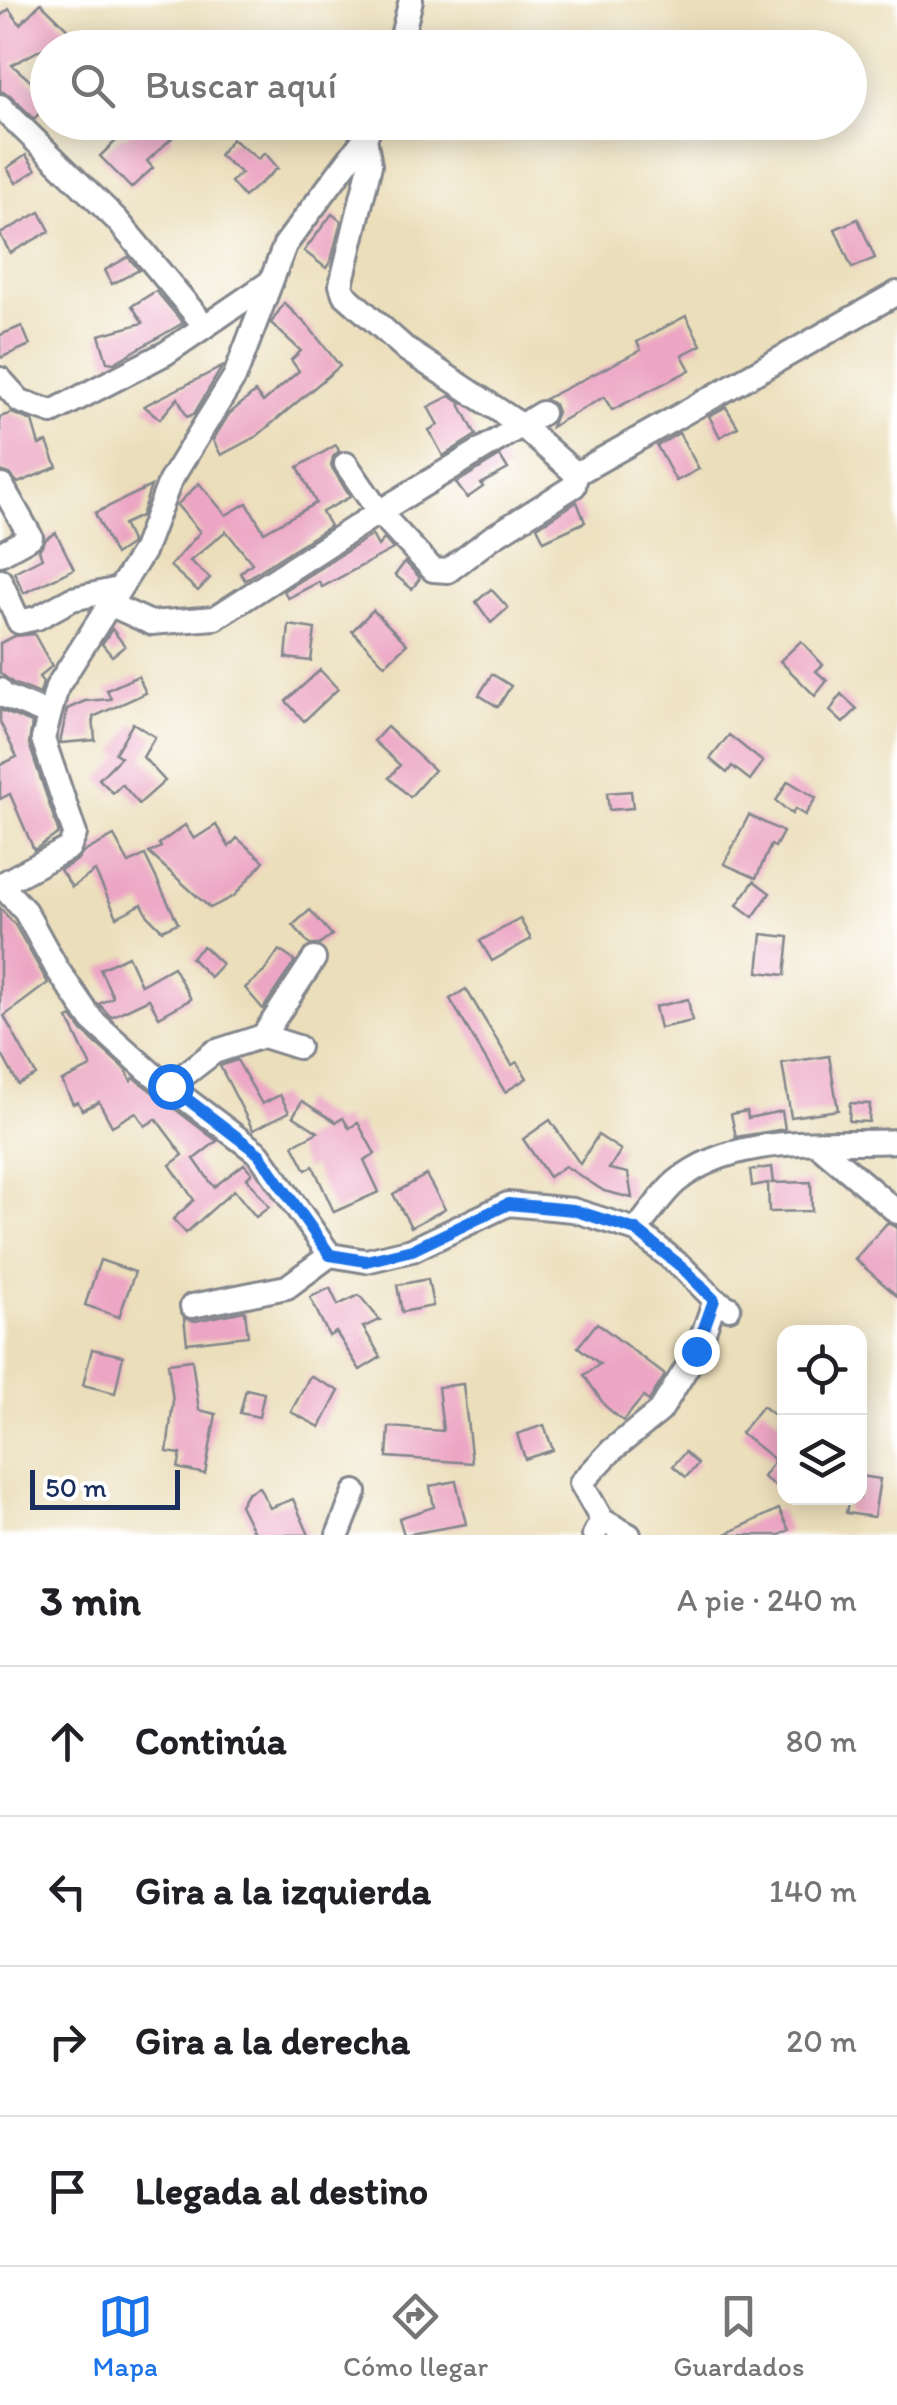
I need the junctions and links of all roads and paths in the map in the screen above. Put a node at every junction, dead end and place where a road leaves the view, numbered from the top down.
1 (411, 0) edge
2 (404, 30) edge
3 (0, 106) edge
4 (30, 135) edge
5 (35, 140) edge
6 (361, 140) edge
7 (369, 140) edge
8 (270, 282) junction
9 (897, 294) edge
10 (205, 326) junction
11 (0, 378) edge
12 (542, 413) dead end
13 (521, 425) junction
14 (346, 464) dead end
15 (576, 474) junction
16 (2, 486) edge
17 (379, 512) junction
18 (0, 554) edge
19 (0, 580) edge
20 (114, 597) junction
21 (0, 690) edge
22 (48, 714) junction
23 (1, 883) edge
24 (314, 959) dead end
25 (263, 1036) junction
26 (298, 1047) dead end
27 (170, 1086) junction
28 (897, 1142) edge
29 (816, 1143) junction
30 (897, 1212) edge
31 (636, 1230) junction
32 (330, 1255) junction
33 (192, 1306) dead end
34 (355, 1492) dead end
35 (598, 1528) edge
36 (338, 1535) edge
37 (629, 1535) edge

1 - 2 street
3 - 4 street
5 - 10 street
6 - 8 street
7 - 13 street
8 - 10 street
8 - 20 street
9 - 15 street
10 - 11 street
12 - 13 street
13 - 15 street
13 - 17 street
14 - 17 street
15 - 17 street
16 - 18 street
17 - 20 street
19 - 20 street
20 - 22 street
21 - 22 street
22 - 23 street
23 - 27 street
24 - 25 street
25 - 26 street
25 - 27 street
27 - 32 street
28 - 29 street
29 - 30 street
29 - 31 street
31 - 32 street
31 - 35 street
32 - 33 street
34 - 36 street
35 - 37 street

